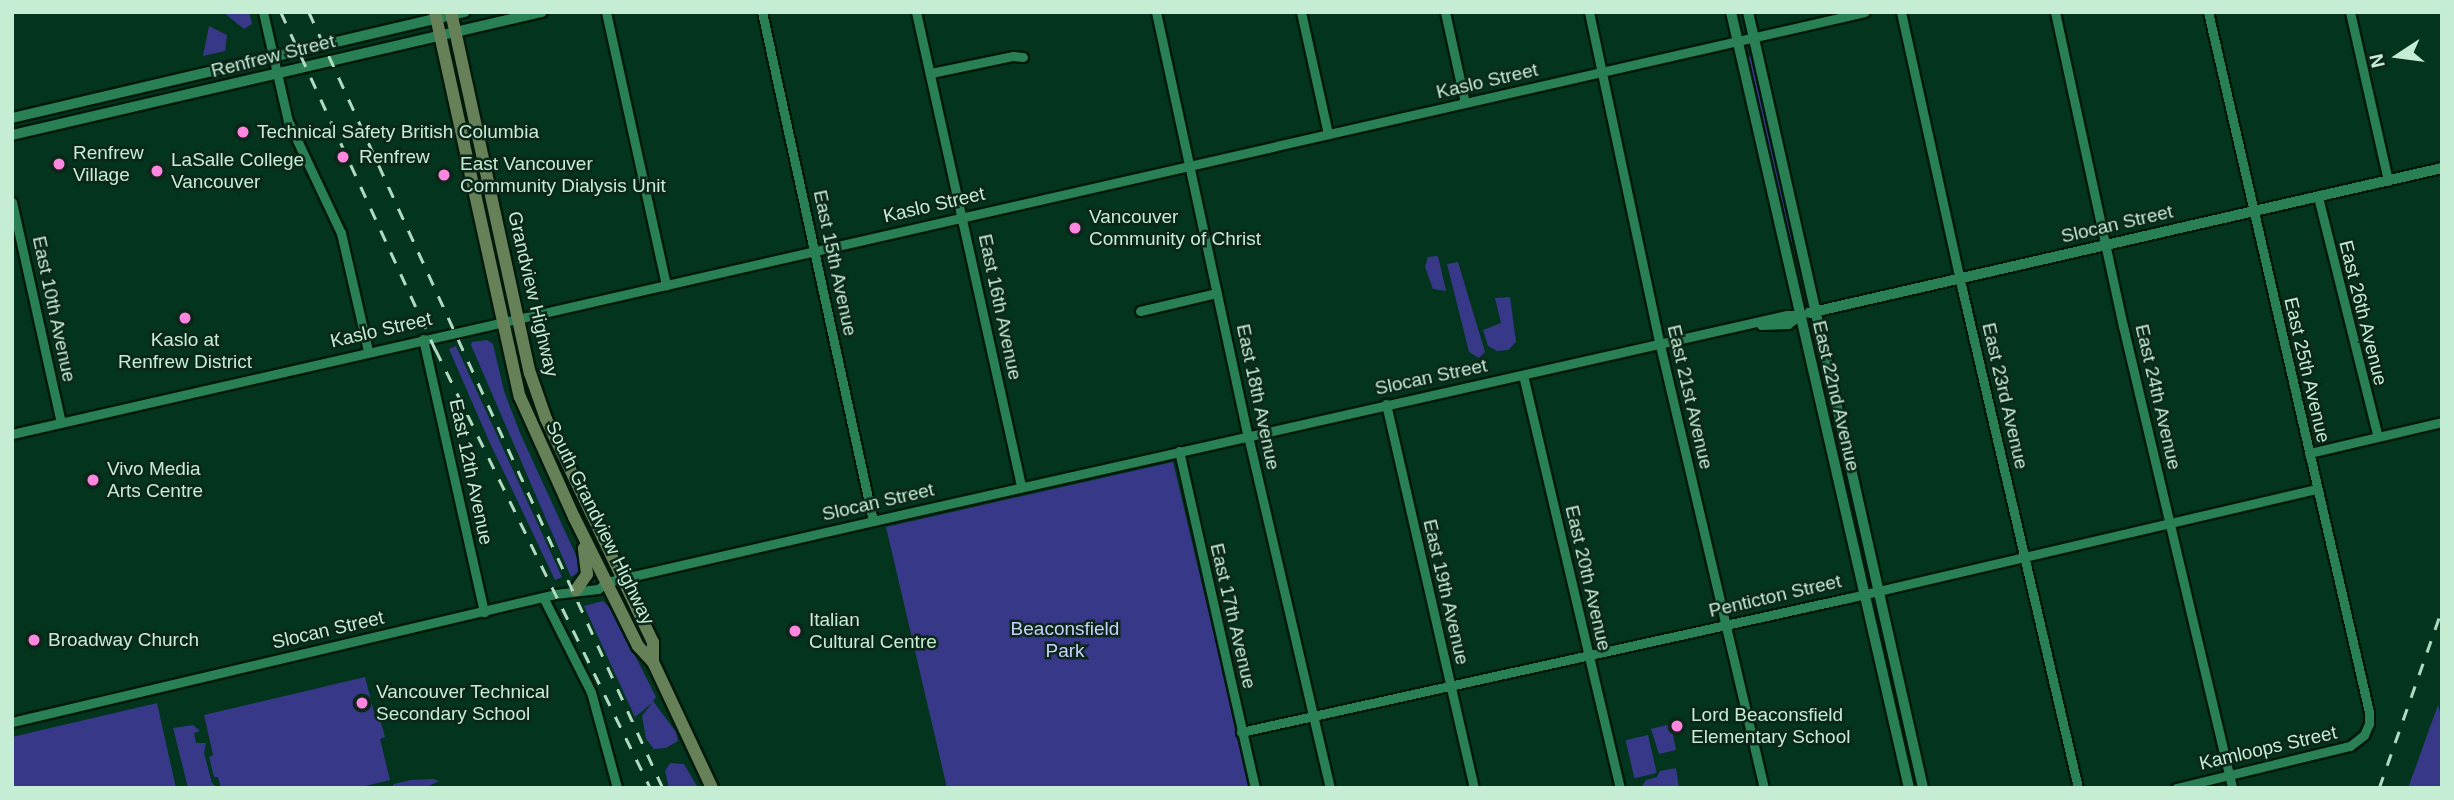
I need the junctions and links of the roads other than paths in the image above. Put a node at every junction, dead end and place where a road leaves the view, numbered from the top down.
1 (263, 12) edge
2 (542, 12) edge
3 (606, 12) edge
4 (762, 12) edge
5 (916, 12) edge
6 (1156, 12) edge
7 (1301, 12) edge
8 (1445, 12) edge
9 (1589, 12) edge
10 (1731, 12) edge
11 (1748, 12) edge
12 (1865, 12) edge
13 (1901, 12) edge
14 (2055, 12) edge
15 (2208, 12) edge
16 (2350, 12) edge
17 (456, 13) edge
18 (435, 16) edge
19 (456, 33) junction
20 (440, 36) junction
21 (1754, 40) junction
22 (1738, 44) junction
23 (274, 57) junction
24 (1023, 57) dead end
25 (278, 72) junction
26 (930, 73) junction
27 (1602, 73) junction
28 (1465, 103) junction
29 (12, 118) edge
30 (1328, 134) junction
31 (12, 135) edge
32 (1190, 166) junction
33 (2442, 169) edge
34 (2388, 181) junction
35 (2318, 197) junction
36 (12, 202) edge
37 (2252, 212) junction
38 (962, 217) junction
39 (2105, 244) junction
40 (814, 251) junction
41 (1960, 278) junction
42 (666, 285) junction
43 (1217, 293) junction
44 (1140, 311) dead end
45 (1813, 312) junction
46 (1800, 315) junction
47 (518, 317) junction
48 (502, 321) junction
49 (423, 339) junction
50 (1660, 345) junction
51 (368, 351) junction
52 (1524, 375) junction
53 (520, 397) joint
54 (1386, 404) junction
55 (546, 419) joint
56 (2442, 422) edge
57 (61, 423) junction
58 (12, 434) edge
59 (1248, 436) junction
60 (2378, 437) junction
61 (1179, 452) junction
62 (2309, 453) junction
63 (1021, 487) junction
64 (2316, 489) junction
65 (575, 517) junction
66 (873, 521) junction
67 (2170, 525) junction
68 (2024, 558) junction
69 (624, 579) junction
70 (607, 582) junction
71 (576, 590) junction
72 (1877, 592) junction
73 (1863, 595) junction
74 (543, 597) junction
75 (484, 612) junction
76 (1724, 625) junction
77 (1588, 655) junction
78 (653, 662) junction
79 (1450, 686) junction
80 (1312, 716) junction
81 (12, 722) edge
82 (1241, 732) junction
83 (2364, 735) joint
84 (2229, 775) junction
85 (617, 788) edge
86 (712, 788) edge
87 (1255, 788) edge
88 (1330, 788) edge
89 (1474, 788) edge
90 (1620, 788) edge
91 (1764, 788) edge
92 (1909, 788) edge
93 (1923, 788) edge
94 (2078, 788) edge
95 (2176, 788) edge
96 (2232, 788) edge

1 - 23 street
2 - 19 street, Renfrew Street
3 - 42 street
4 - 40 street, East 15th Avenue
5 - 26 street, East 16th Avenue
6 - 32 street, East 18th Avenue
7 - 30 street
8 - 28 street
9 - 27 street, East 21st Avenue
10 - 22 street, East 22nd Avenue
11 - 21 street, East 22nd Avenue
12 - 21 street, Kaslo Street
13 - 41 street, East 23rd Avenue
14 - 39 street, East 24th Avenue
15 - 37 street, East 25th Avenue
16 - 34 street
17 - 18 street, Renfrew Street
17 - 19 main road, Grandview Highway
18 - 20 main road, Grandview Highway
18 - 23 street, Renfrew Street
19 - 20 street, Renfrew Street
19 - 47 main road, Grandview Highway
20 - 25 street, Renfrew Street
20 - 48 main road, Grandview Highway
21 - 22 street, Kaslo Street
21 - 45 street, East 22nd Avenue
22 - 27 street, Kaslo Street
22 - 46 street, East 22nd Avenue
23 - 25 street
23 - 29 street, Renfrew Street
24 - 26 street
25 - 31 street, Renfrew Street
25 - 51 street
26 - 38 street, East 16th Avenue
27 - 28 street, Kaslo Street
27 - 50 street, East 21st Avenue
28 - 30 street, Kaslo Street
30 - 32 street, Kaslo Street
32 - 38 street, Kaslo Street
32 - 43 street, East 18th Avenue
33 - 34 street, Slocan Street
34 - 35 street, Slocan Street
35 - 37 street, Slocan Street
35 - 60 street, East 26th Avenue
36 - 57 street, East 10th Avenue
37 - 39 street, Slocan Street
37 - 62 street, East 25th Avenue
38 - 40 street, Kaslo Street
38 - 63 street, East 16th Avenue
39 - 41 street, Slocan Street
39 - 67 street, East 24th Avenue
40 - 42 street, Kaslo Street
40 - 66 street, East 15th Avenue
41 - 45 street, Slocan Street
41 - 68 street, East 23rd Avenue
42 - 47 street, Kaslo Street
43 - 44 street
43 - 59 street, East 18th Avenue
45 - 46 street, Slocan Street
45 - 72 street, East 22nd Avenue
46 - 50 street, Slocan Street
46 - 73 street, East 22nd Avenue
47 - 48 street, Kaslo Street
47 - 55 main road, Grandview Highway
48 - 49 street, Kaslo Street
48 - 53 main road, Grandview Highway
49 - 51 street, Kaslo Street
49 - 75 street, East 12th Avenue
50 - 52 street, Slocan Street
50 - 76 street, East 21st Avenue
51 - 57 street, Kaslo Street
52 - 54 street, Slocan Street
52 - 77 street, East 20th Avenue
53 - 65 main road, South Grandview Highway
54 - 59 street, Slocan Street
54 - 79 street, East 19th Avenue
55 - 69 main road, South Grandview Highway
56 - 60 street
57 - 58 street, Kaslo Street
59 - 61 street, Slocan Street
59 - 80 street, East 18th Avenue
60 - 62 street
61 - 63 street, Slocan Street
61 - 82 street, East 17th Avenue
62 - 64 street, East 25th Avenue
63 - 66 street, Slocan Street
64 - 67 street, Penticton Street
64 - 83 street, East 25th Avenue
65 - 70 main road, South Grandview Highway
65 - 71 main road
66 - 69 street, Slocan Street
67 - 68 street, Penticton Street
67 - 84 street, East 24th Avenue
68 - 72 street, Penticton Street
68 - 94 street, East 23rd Avenue
69 - 70 street, Slocan Street
69 - 78 main road, South Grandview Highway
70 - 71 street, Slocan Street
70 - 78 main road, South Grandview Highway
71 - 74 street, Slocan Street
72 - 73 street, Penticton Street
72 - 93 street, East 22nd Avenue
73 - 76 street, Penticton Street
73 - 92 street, East 22nd Avenue
74 - 75 street, Slocan Street
74 - 85 street
75 - 81 street, Slocan Street
76 - 77 street, Penticton Street
76 - 91 street, East 21st Avenue
77 - 79 street, Penticton Street
77 - 90 street, East 20th Avenue
78 - 86 main road, South Grandview Highway
79 - 80 street, Penticton Street
79 - 89 street, East 19th Avenue
80 - 82 street, Penticton Street
80 - 88 street, East 18th Avenue
82 - 87 street, East 17th Avenue
83 - 84 street, Kamloops Street
84 - 95 street, Kamloops Street
84 - 96 street, East 24th Avenue

